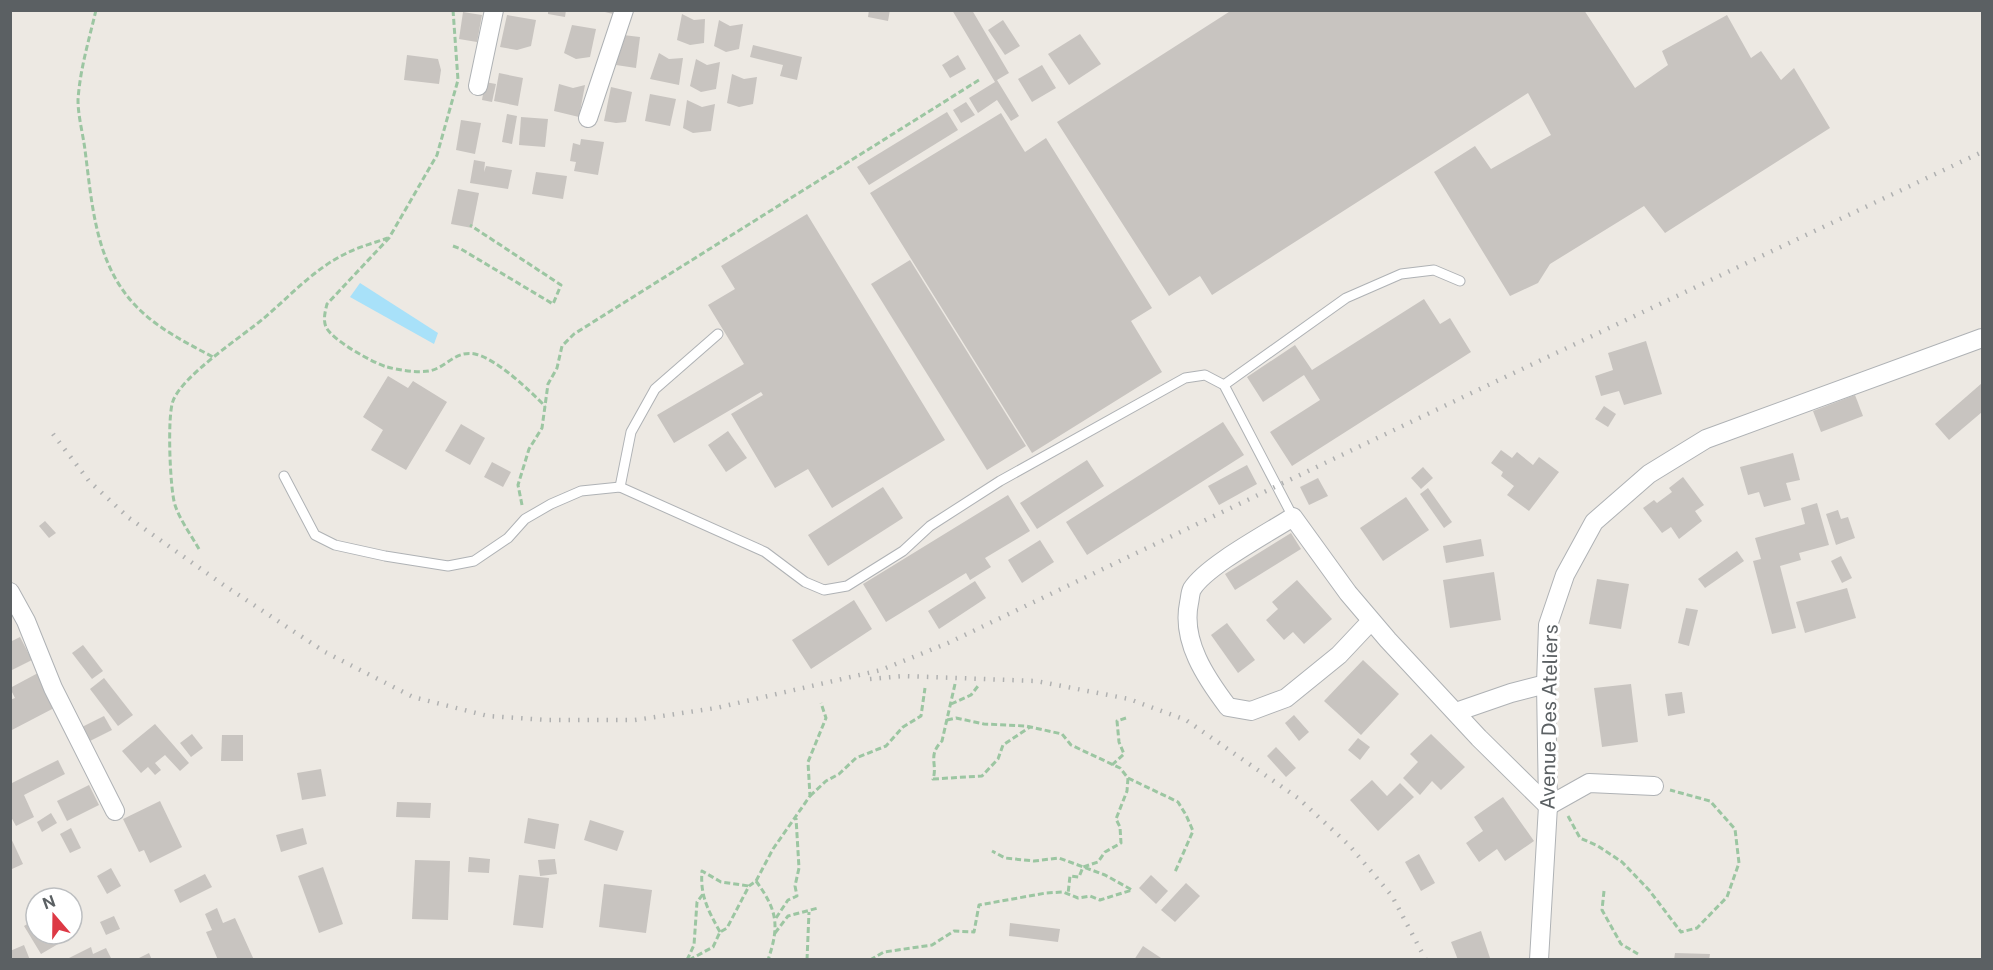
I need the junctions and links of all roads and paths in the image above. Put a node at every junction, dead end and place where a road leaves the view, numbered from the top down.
1 (96, 10) edge
2 (453, 10) edge
3 (494, 10) edge
4 (624, 10) edge
5 (979, 80) dead end
6 (478, 86) dead end
7 (588, 118) dead end
8 (470, 225) dead end
9 (389, 238) junction
10 (453, 246) dead end
11 (1460, 281) dead end
12 (718, 334) dead end
13 (1983, 338) edge
14 (213, 357) junction
15 (1224, 385) junction
16 (546, 406) junction
17 (284, 476) dead end
18 (620, 487) junction
19 (1293, 517) junction
20 (525, 519) junction
21 (199, 549) dead end
22 (10, 592) edge
23 (1371, 621) junction
24 (955, 684) dead end
25 (1546, 684) junction
26 (978, 686) dead end
27 (925, 688) dead end
28 (821, 703) dead end
29 (951, 704) junction
30 (1456, 712) junction
31 (1126, 717) dead end
32 (947, 720) junction
33 (1030, 727) junction
34 (1112, 765) junction
35 (1128, 778) junction
36 (1654, 786) joint
37 (810, 796) junction
38 (1557, 808) junction
39 (115, 811) dead end
40 (796, 816) junction
41 (992, 851) dead end
42 (1083, 867) junction
43 (1175, 872) dead end
44 (756, 881) junction
45 (749, 886) junction
46 (1604, 891) dead end
47 (703, 894) junction
48 (1068, 894) junction
49 (818, 908) dead end
50 (809, 912) junction
51 (776, 918) junction
52 (720, 932) junction
53 (774, 934) junction
54 (1638, 954) dead end
55 (688, 960) edge
56 (768, 960) edge
57 (807, 960) edge
58 (870, 960) edge
59 (1539, 960) edge

1 - 14 path
2 - 9 path
3 - 6 street
4 - 7 street
5 - 16 path
8 - 10 path
9 - 14 path
9 - 16 path
11 - 15 lane
12 - 18 lane
13 - 25 street, Avenue Des Ateliers
14 - 21 path
15 - 18 lane
15 - 19 lane
16 - 20 path
17 - 20 lane
18 - 20 lane
19 - 23 street
19 - 23 street
22 - 39 street
23 - 30 street
24 - 29 path
25 - 30 street
25 - 38 street, Avenue Des Ateliers
26 - 29 path
27 - 37 path
28 - 37 path
29 - 32 path
30 - 38 street
31 - 34 path
32 - 33 path
32 - 33 path
33 - 34 path
34 - 35 path
35 - 42 path
35 - 43 path
36 - 38 street
36 - 38 path
37 - 40 path
38 - 59 street, Avenue Des Ateliers
40 - 44 path
40 - 51 path
41 - 42 path
42 - 48 path
42 - 48 path
44 - 45 path
44 - 51 path
45 - 47 path
45 - 52 path
46 - 54 path
47 - 52 path
47 - 55 path
48 - 58 path
49 - 50 path
50 - 53 path
50 - 57 path
51 - 53 path
52 - 55 path
53 - 56 path

